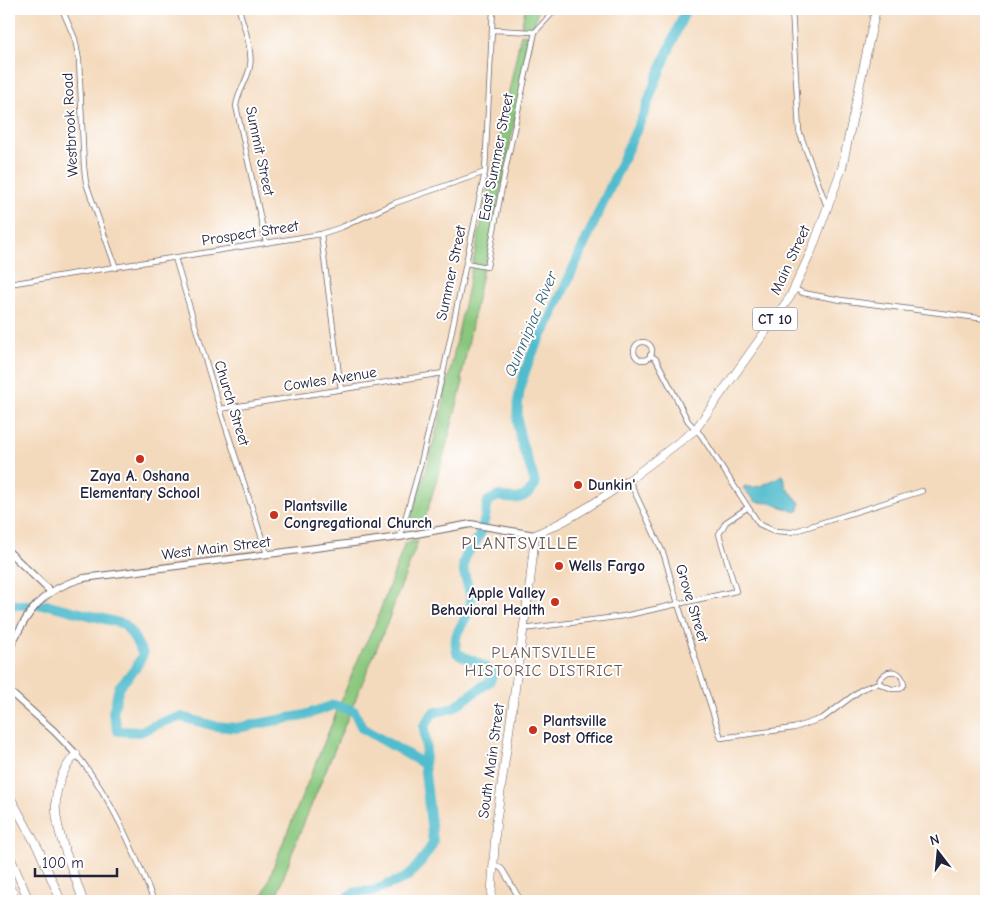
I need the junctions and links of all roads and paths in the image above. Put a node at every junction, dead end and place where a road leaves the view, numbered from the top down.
1 (62, 9) edge
2 (239, 9) edge
3 (493, 9) edge
4 (556, 9) edge
5 (792, 9) edge
6 (876, 9) edge
7 (492, 30) junction
8 (535, 32) junction
9 (485, 172) junction
10 (828, 208) junction
11 (321, 234) junction
12 (266, 243) junction
13 (175, 258) junction
14 (466, 263) junction
15 (116, 268) junction
16 (9, 284) edge
17 (795, 289) junction
18 (986, 319) edge
19 (650, 356) dead end
20 (443, 374) junction
21 (340, 390) junction
22 (220, 410) junction
23 (695, 430) junction
24 (629, 480) junction
25 (922, 491) dead end
26 (747, 508) junction
27 (534, 535) junction
28 (400, 537) junction
29 (9, 552) edge
30 (266, 554) junction
31 (50, 592) junction
32 (678, 604) junction
33 (523, 629) junction
34 (9, 649) edge
35 (878, 683) junction
36 (9, 691) edge
37 (76, 754) junction
38 (9, 795) edge
39 (9, 854) edge
40 (493, 864) junction
41 (9, 886) edge
42 (16, 901) edge
43 (29, 901) edge
44 (60, 901) edge
45 (83, 901) edge
46 (154, 901) edge
47 (491, 901) edge
48 (521, 901) edge

1 - 15 street, Westbrook Road
2 - 12 street, Summit Street
3 - 7 street, Summer Street
4 - 8 street
5 - 10 street
6 - 10 highway, Main Street / CT 10
7 - 8 street
7 - 9 street, Summer Street
8 - 14 street, East Summer Street
9 - 11 street, Prospect Street
9 - 14 street, Summer Street
10 - 17 highway, Main Street / CT 10
11 - 12 street, Prospect Street
11 - 21 street
12 - 13 street, Prospect Street
13 - 15 street, Prospect Street
13 - 22 street, Church Street
14 - 20 street, Summer Street
15 - 16 street, Prospect Street
17 - 18 street
17 - 23 highway, Main Street / CT 10
19 - 23 street
20 - 21 street, Cowles Avenue
20 - 28 street, Summer Street
21 - 22 street, Cowles Avenue
22 - 30 street, Church Street
23 - 24 highway, Main Street / CT 10
23 - 26 street
24 - 27 highway, Main Street / CT 10
24 - 32 street, Grove Street
25 - 26 street
26 - 32 street
27 - 28 main road, West Main Street
27 - 33 highway, South Main Street
28 - 30 main road, West Main Street
29 - 31 main road
30 - 31 main road, West Main Street
31 - 34 main road, West Main Street
32 - 33 street
32 - 35 street, Grove Street
33 - 40 highway, South Main Street
35 - 35 street
36 - 37 main road
37 - 45 highway
37 - 46 street
38 - 44 highway
39 - 43 highway
40 - 47 highway, South Main Street
40 - 48 street
41 - 42 highway

